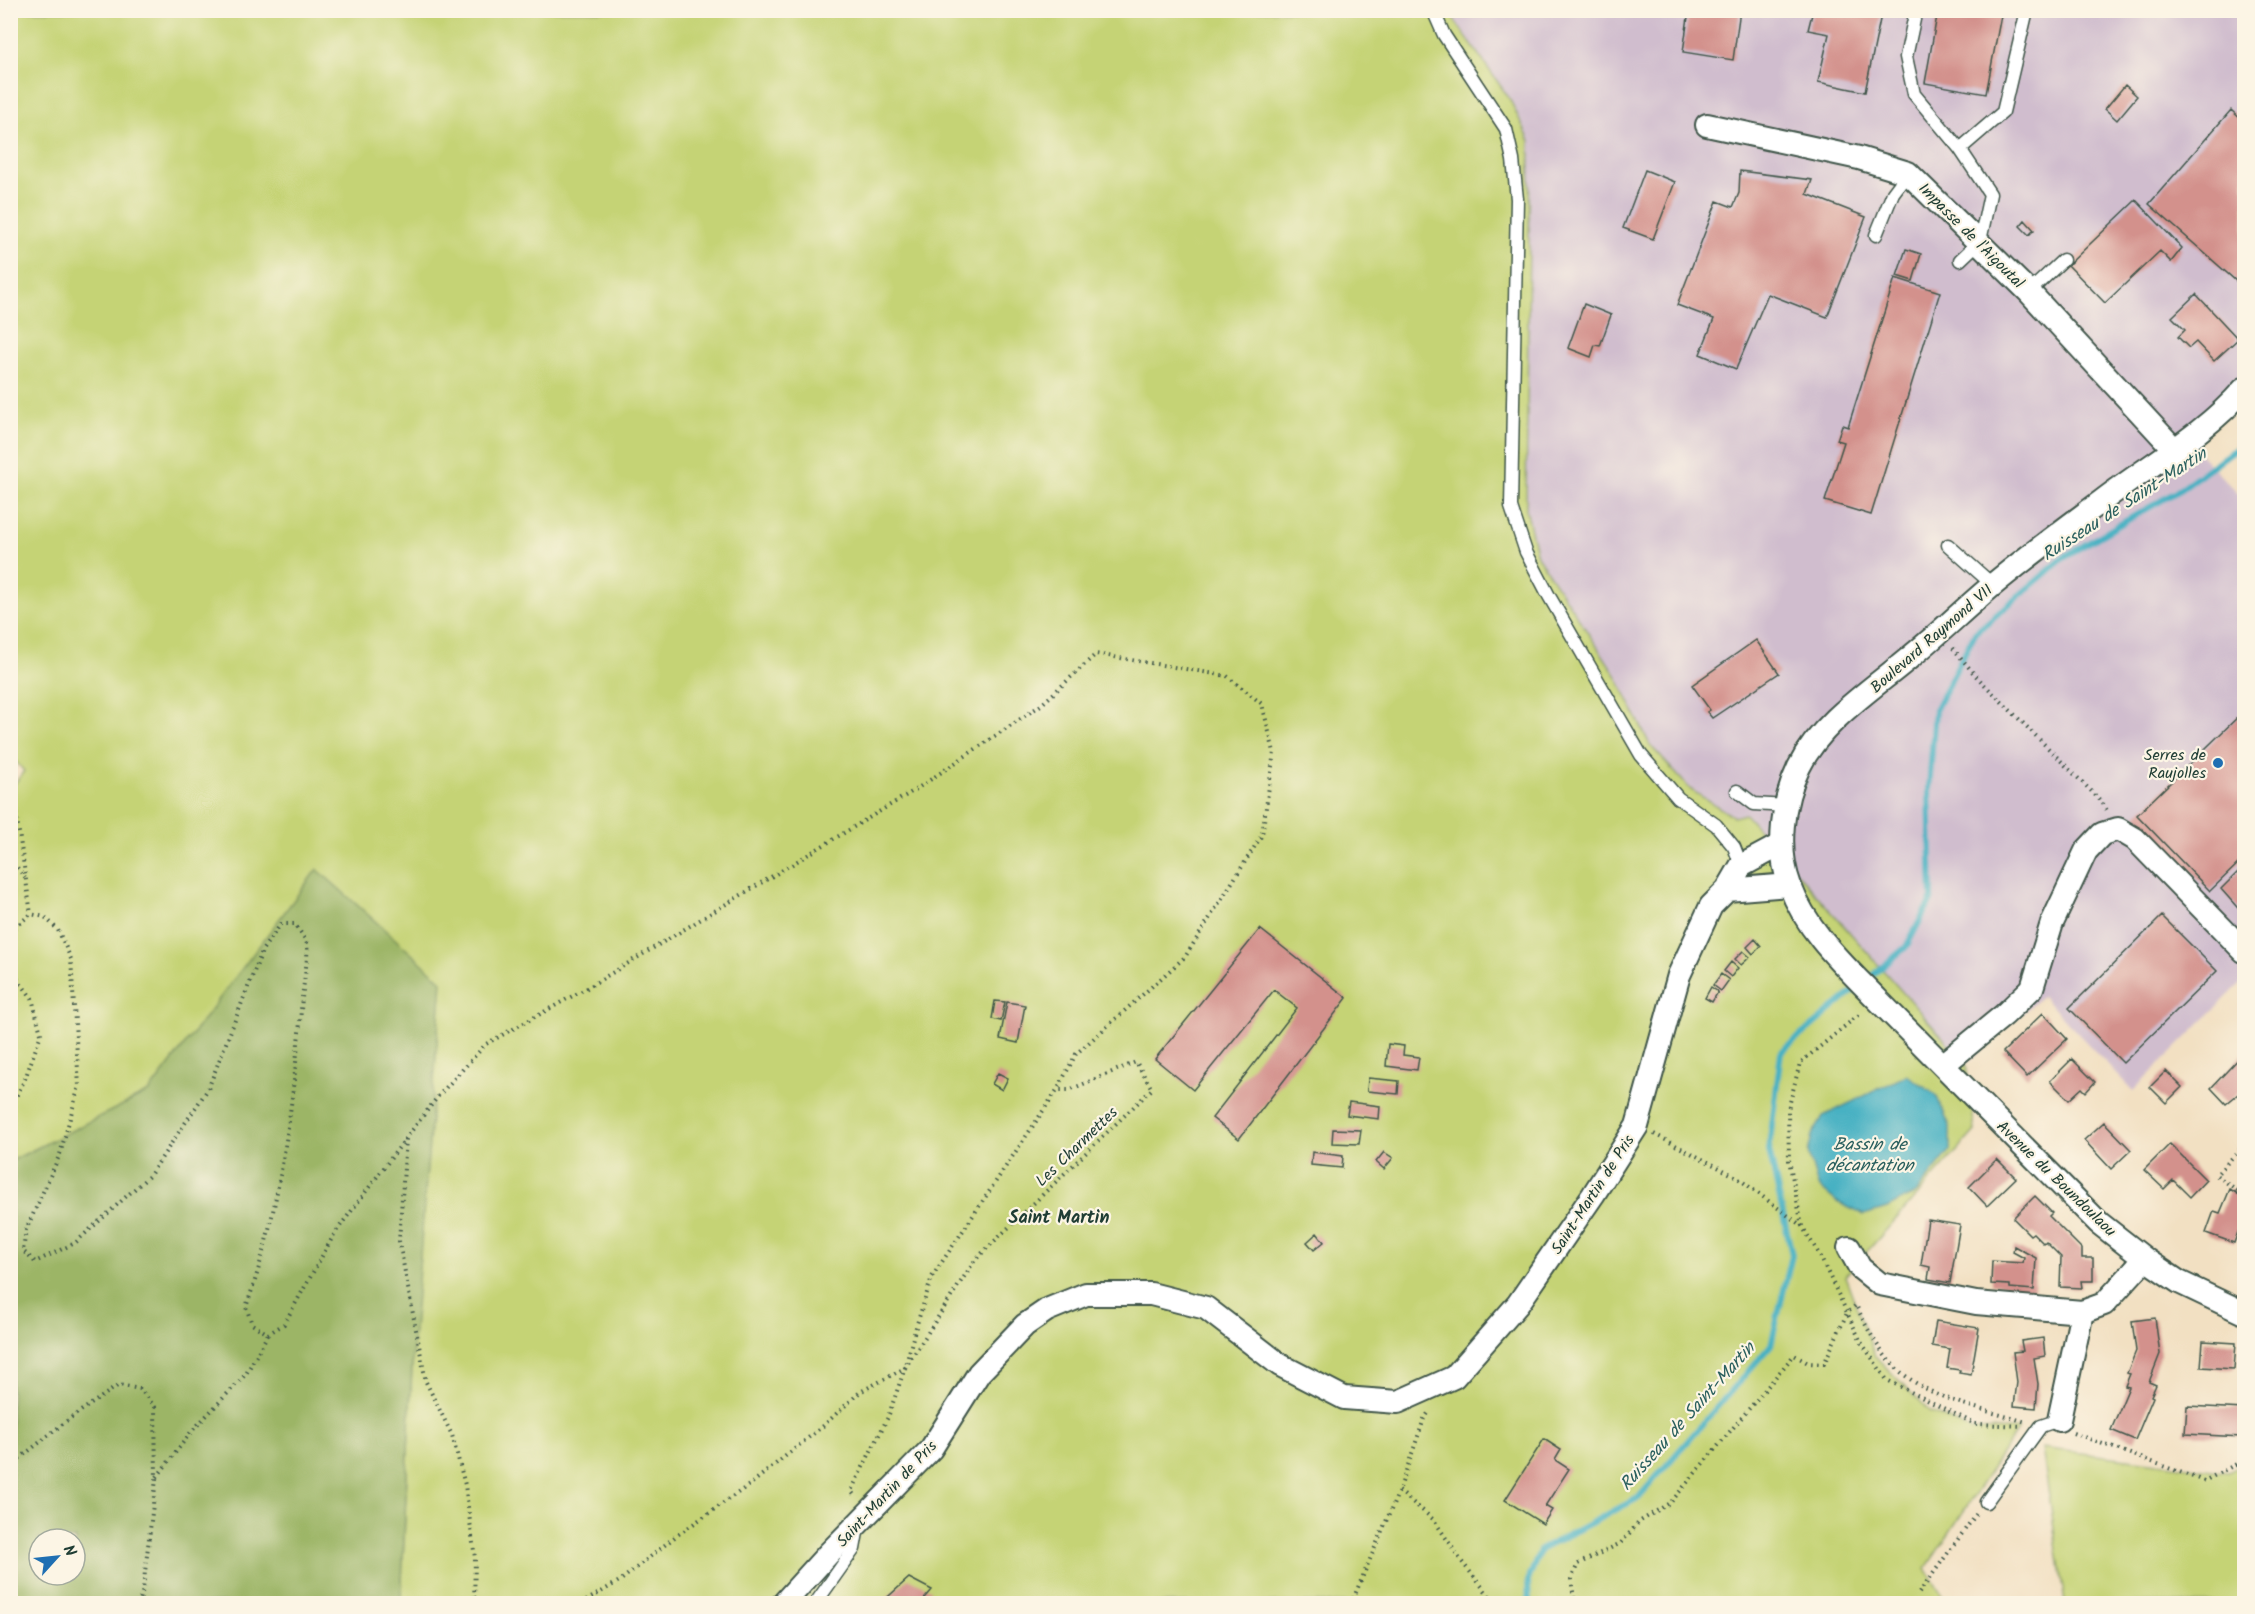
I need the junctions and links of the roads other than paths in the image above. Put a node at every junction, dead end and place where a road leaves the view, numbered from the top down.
1 (1433, 10) edge
2 (1916, 10) edge
3 (2027, 10) edge
4 (1707, 124) dead end
5 (1960, 149) junction
6 (1908, 173) junction
7 (1876, 235) dead end
8 (1980, 241) junction
9 (1960, 260) dead end
10 (2063, 260) dead end
11 (2029, 292) junction
12 (2244, 389) edge
13 (2175, 450) junction
14 (1948, 545) dead end
15 (1993, 585) junction
16 (1737, 790) dead end
17 (1786, 806) junction
18 (1782, 844) junction
19 (1741, 866) junction
20 (1789, 885) junction
21 (1739, 889) junction
22 (2244, 951) edge
23 (1878, 1000) joint
24 (1943, 1065) junction
25 (1849, 1248) dead end
26 (2145, 1259) junction
27 (2082, 1312) junction
28 (2244, 1313) edge
29 (2050, 1423) joint
30 (1986, 1502) road end
31 (863, 1519) junction
32 (783, 1604) edge
33 (815, 1604) edge

1 - 19 lane
2 - 5 lane
3 - 5 lane
4 - 6 street, Impasse de l'Aigoutal
5 - 8 lane
6 - 7 lane
6 - 8 street, Impasse de l'Aigoutal
8 - 9 lane
8 - 11 street, Impasse de l'Aigoutal
10 - 11 lane
11 - 13 street, Impasse de l'Aigoutal
12 - 13 street, Boulevard Raymond VII
13 - 15 street, Boulevard Raymond VII
14 - 15 lane
15 - 17 street, Boulevard Raymond VII
16 - 17 lane
17 - 18 street, Boulevard Raymond VII
18 - 19 street
18 - 20 street, Boulevard Raymond VII
19 - 21 street, Saint-Martin de Pris
20 - 21 street
20 - 23 street, Boulevard Raymond VII
21 - 31 street, Saint-Martin de Pris
22 - 24 street
23 - 24 street, Avenue du Boundoulaou
24 - 26 street, Avenue du Boundoulaou
25 - 27 street
26 - 27 street
26 - 28 street, Avenue du Boundoulaou
27 - 29 street
29 - 30 lane
31 - 32 street, Saint-Martin de Pris
31 - 33 lane

